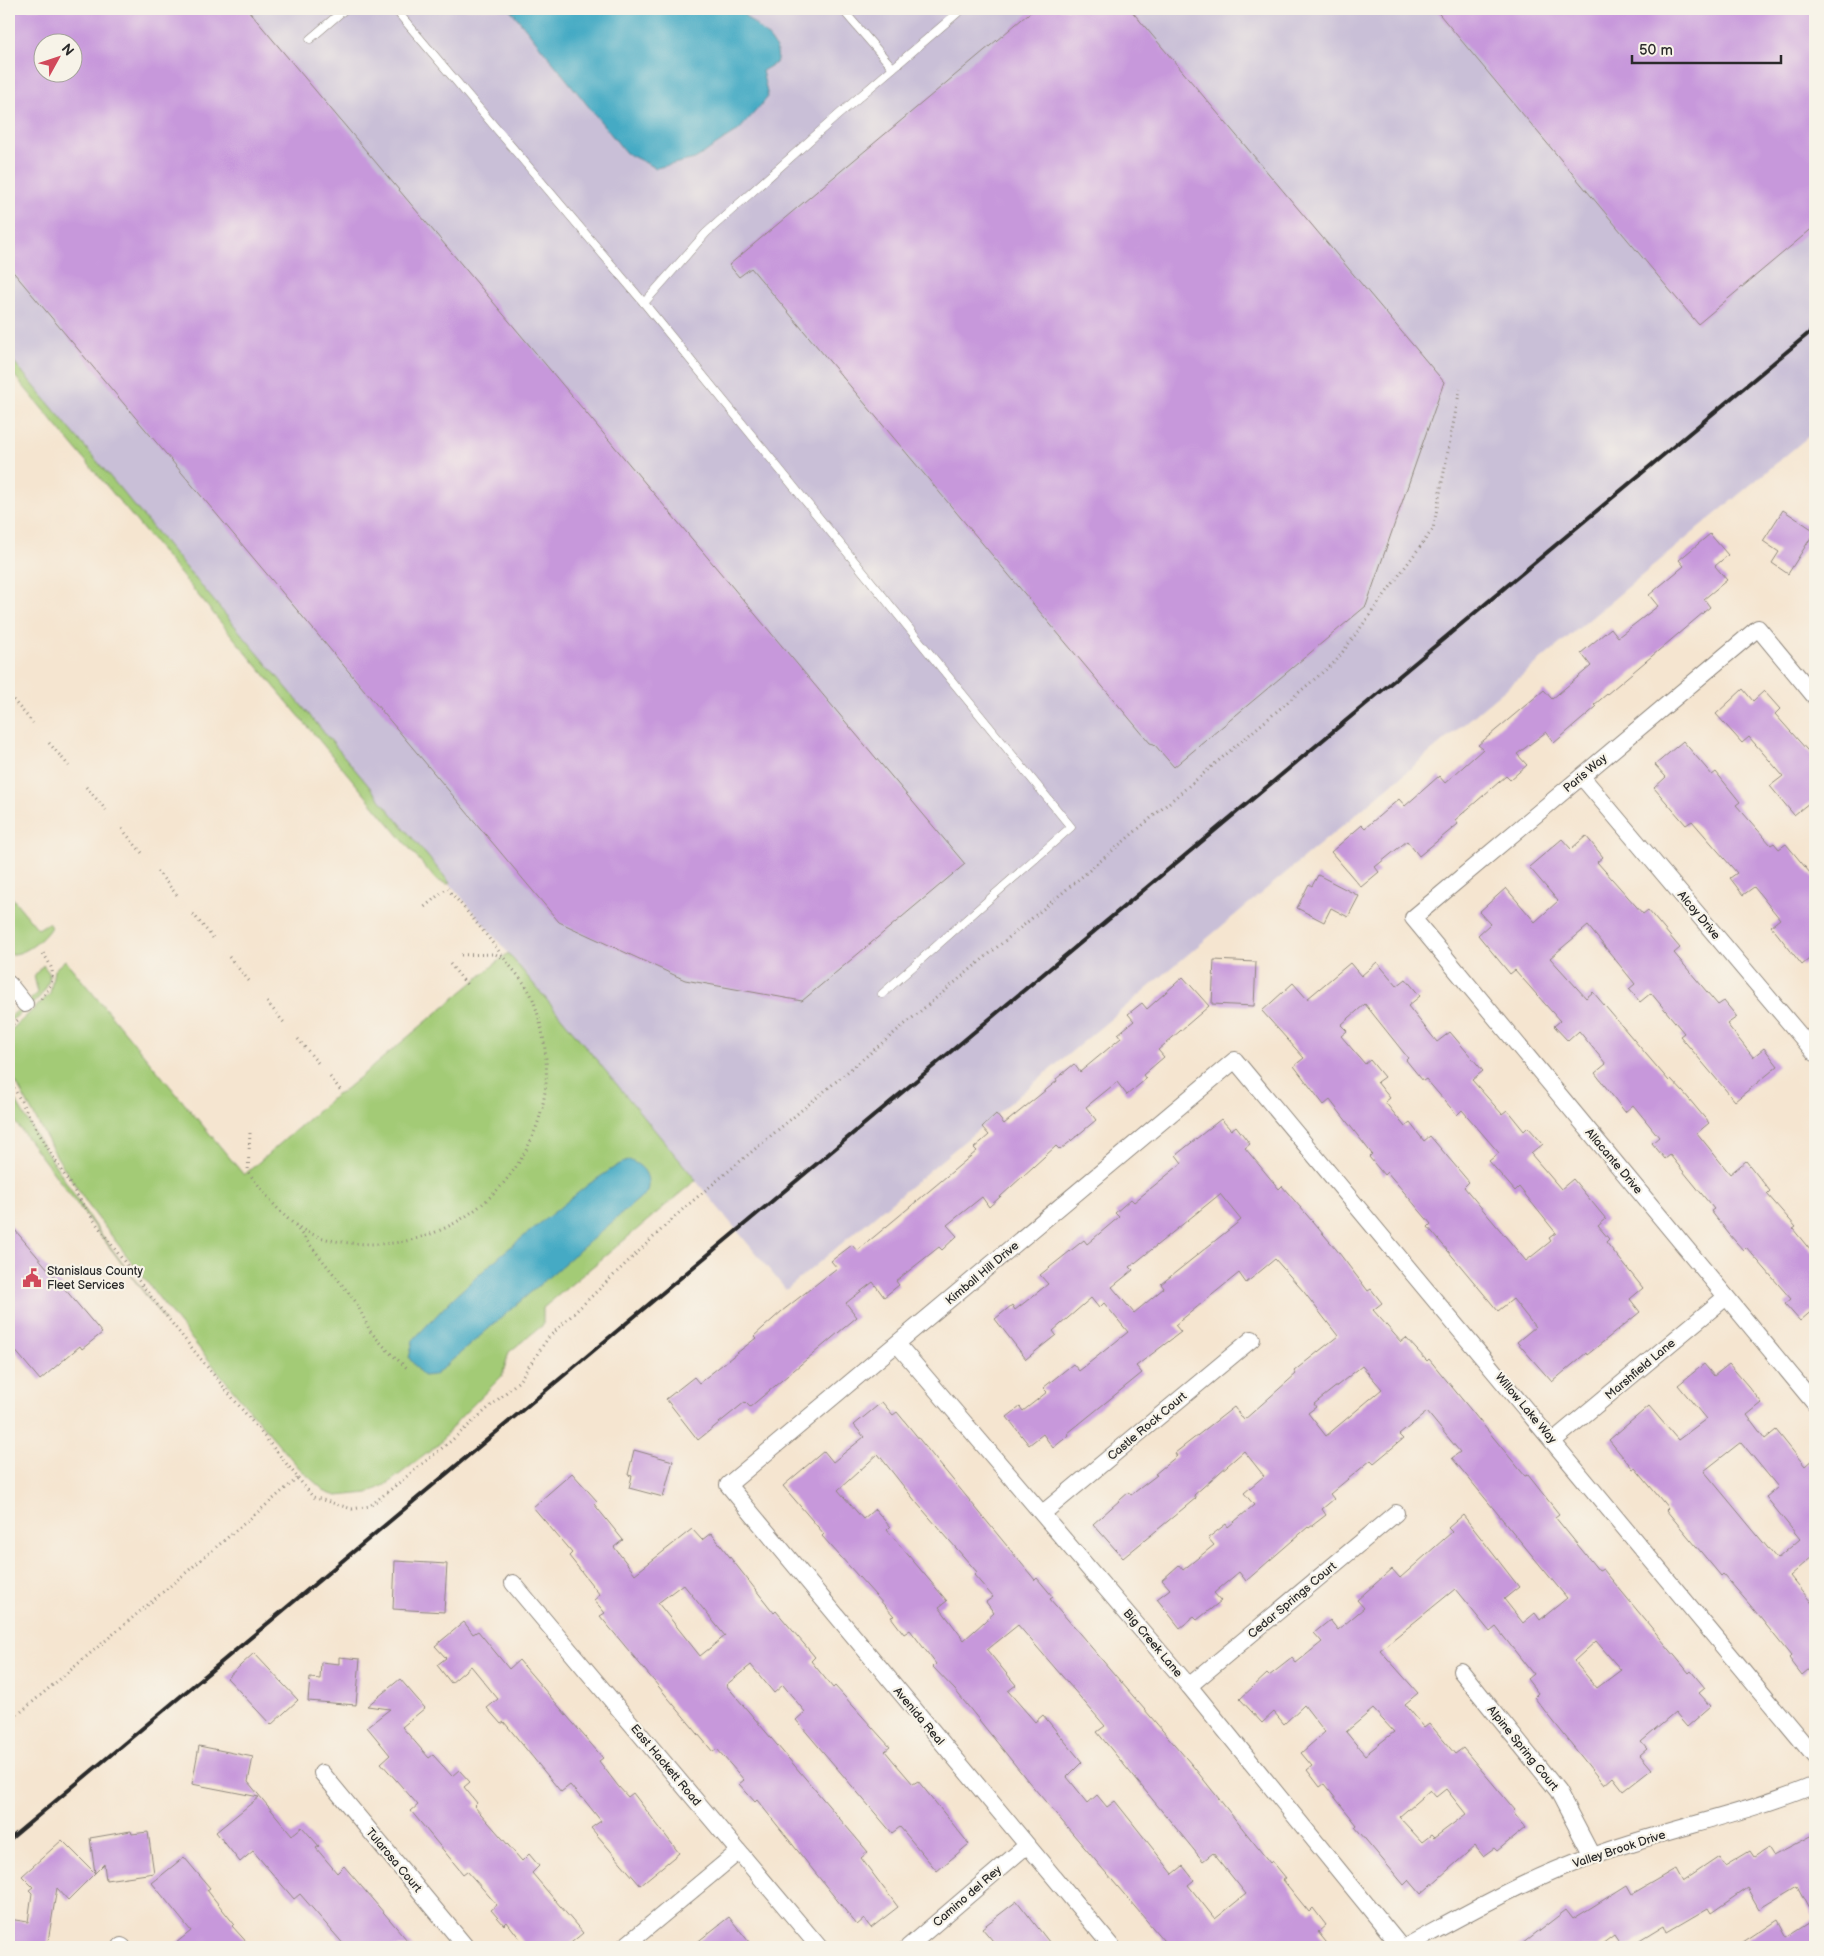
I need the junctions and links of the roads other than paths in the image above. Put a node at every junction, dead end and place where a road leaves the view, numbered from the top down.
1 (345, 9) edge
2 (395, 9) edge
3 (842, 9) edge
4 (962, 9) edge
5 (310, 39) dead end
6 (893, 68) junction
7 (644, 303) junction
8 (1815, 697) edge
9 (1582, 777) junction
10 (1413, 918) joint
11 (9, 984) edge
12 (882, 994) dead end
13 (25, 1004) dead end
14 (1815, 1053) edge
15 (1235, 1060) joint
16 (1726, 1297) junction
17 (1252, 1339) dead end
18 (898, 1345) junction
19 (1815, 1404) edge
20 (1553, 1441) junction
21 (728, 1485) joint
22 (1043, 1513) junction
23 (1396, 1513) dead end
24 (513, 1583) dead end
25 (1461, 1671) dead end
26 (1189, 1686) junction
27 (1815, 1757) edge
28 (322, 1773) dead end
29 (1815, 1786) edge
30 (1026, 1846) junction
31 (738, 1852) junction
32 (1592, 1856) junction
33 (466, 1947) edge
34 (624, 1947) edge
35 (819, 1947) edge
36 (908, 1947) edge
37 (1112, 1947) edge
38 (1403, 1947) edge

1 - 5 lane
2 - 7 lane
3 - 6 lane
4 - 6 lane
6 - 7 lane
7 - 12 lane
8 - 9 street, Paris Way
9 - 10 street, Paris Way
9 - 14 street, Alcoy Drive
10 - 16 street, Allacante Drive
11 - 13 street
15 - 18 street, Kimball Hill Drive
15 - 20 street, Willow Lake Way
16 - 19 street, Allacante Drive
16 - 20 street, Marshfield Lane
17 - 22 street, Castle Rock Court
18 - 21 street, Kimball Hill Drive
18 - 22 street, Big Creek Lane
20 - 27 street, Willow Lake Way
21 - 30 street, Avenida Real
22 - 26 street, Big Creek Lane
23 - 26 street, Cedar Springs Court
24 - 31 street, East Hackett Road
25 - 32 street, Alpine Spring Court
26 - 38 street, Big Creek Lane
28 - 33 street, Tularosa Court
29 - 32 street, Valley Brook Drive
30 - 36 street, Camino del Rey
30 - 37 street, Avenida Real
31 - 34 street
31 - 35 street, East Hackett Road
32 - 38 street, Valley Brook Drive

